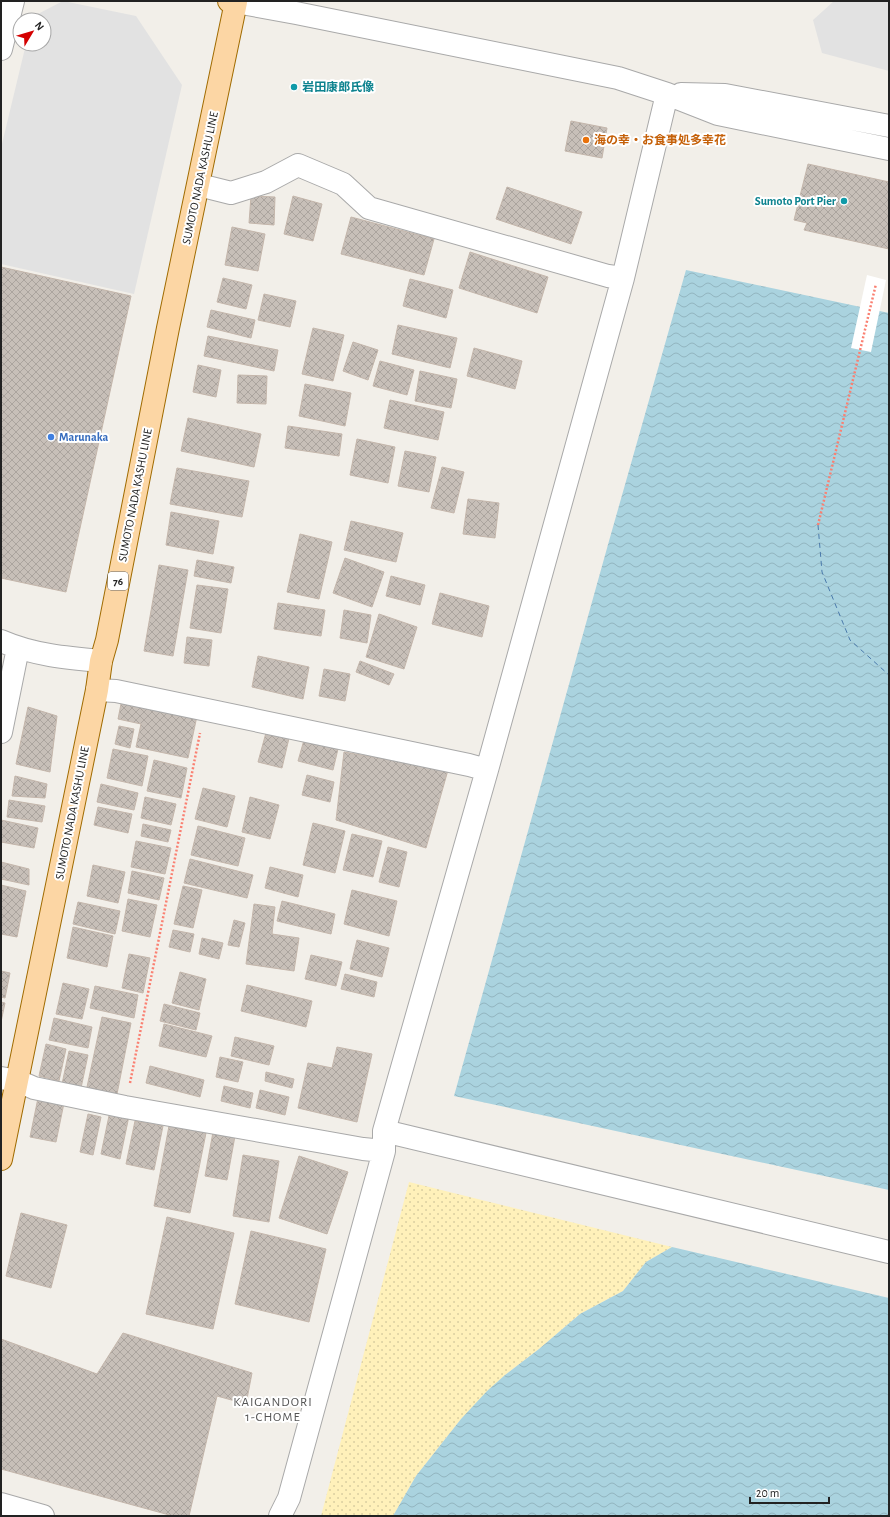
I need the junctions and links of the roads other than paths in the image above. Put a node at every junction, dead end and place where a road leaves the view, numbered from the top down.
1 (13, 1) edge
2 (233, 2) edge
3 (1, 49) edge
4 (667, 94) junction
5 (889, 126) edge
6 (889, 149) edge
7 (199, 185) junction
8 (623, 278) junction
9 (9, 644) edge
10 (101, 661) junction
11 (97, 690) junction
12 (1, 732) edge
13 (487, 770) junction
14 (9, 1080) edge
15 (384, 1141) junction
16 (1, 1159) edge
17 (889, 1252) edge
18 (1, 1504) edge
19 (43, 1516) edge
20 (280, 1516) edge

1 - 3 street
2 - 4 street
2 - 7 main road, SUMOTO NADA KASHU LINE / 76
4 - 5 street
4 - 6 street
4 - 8 street
7 - 8 street
7 - 10 main road, SUMOTO NADA KASHU LINE / 76
8 - 13 street
9 - 10 street
9 - 12 street
10 - 11 main road, SUMOTO NADA KASHU LINE / 76
11 - 13 street
11 - 14 main road, SUMOTO NADA KASHU LINE / 76
13 - 15 street
14 - 15 street
14 - 16 main road, SUMOTO NADA KASHU LINE / 76
15 - 17 street
15 - 20 street
18 - 19 street

